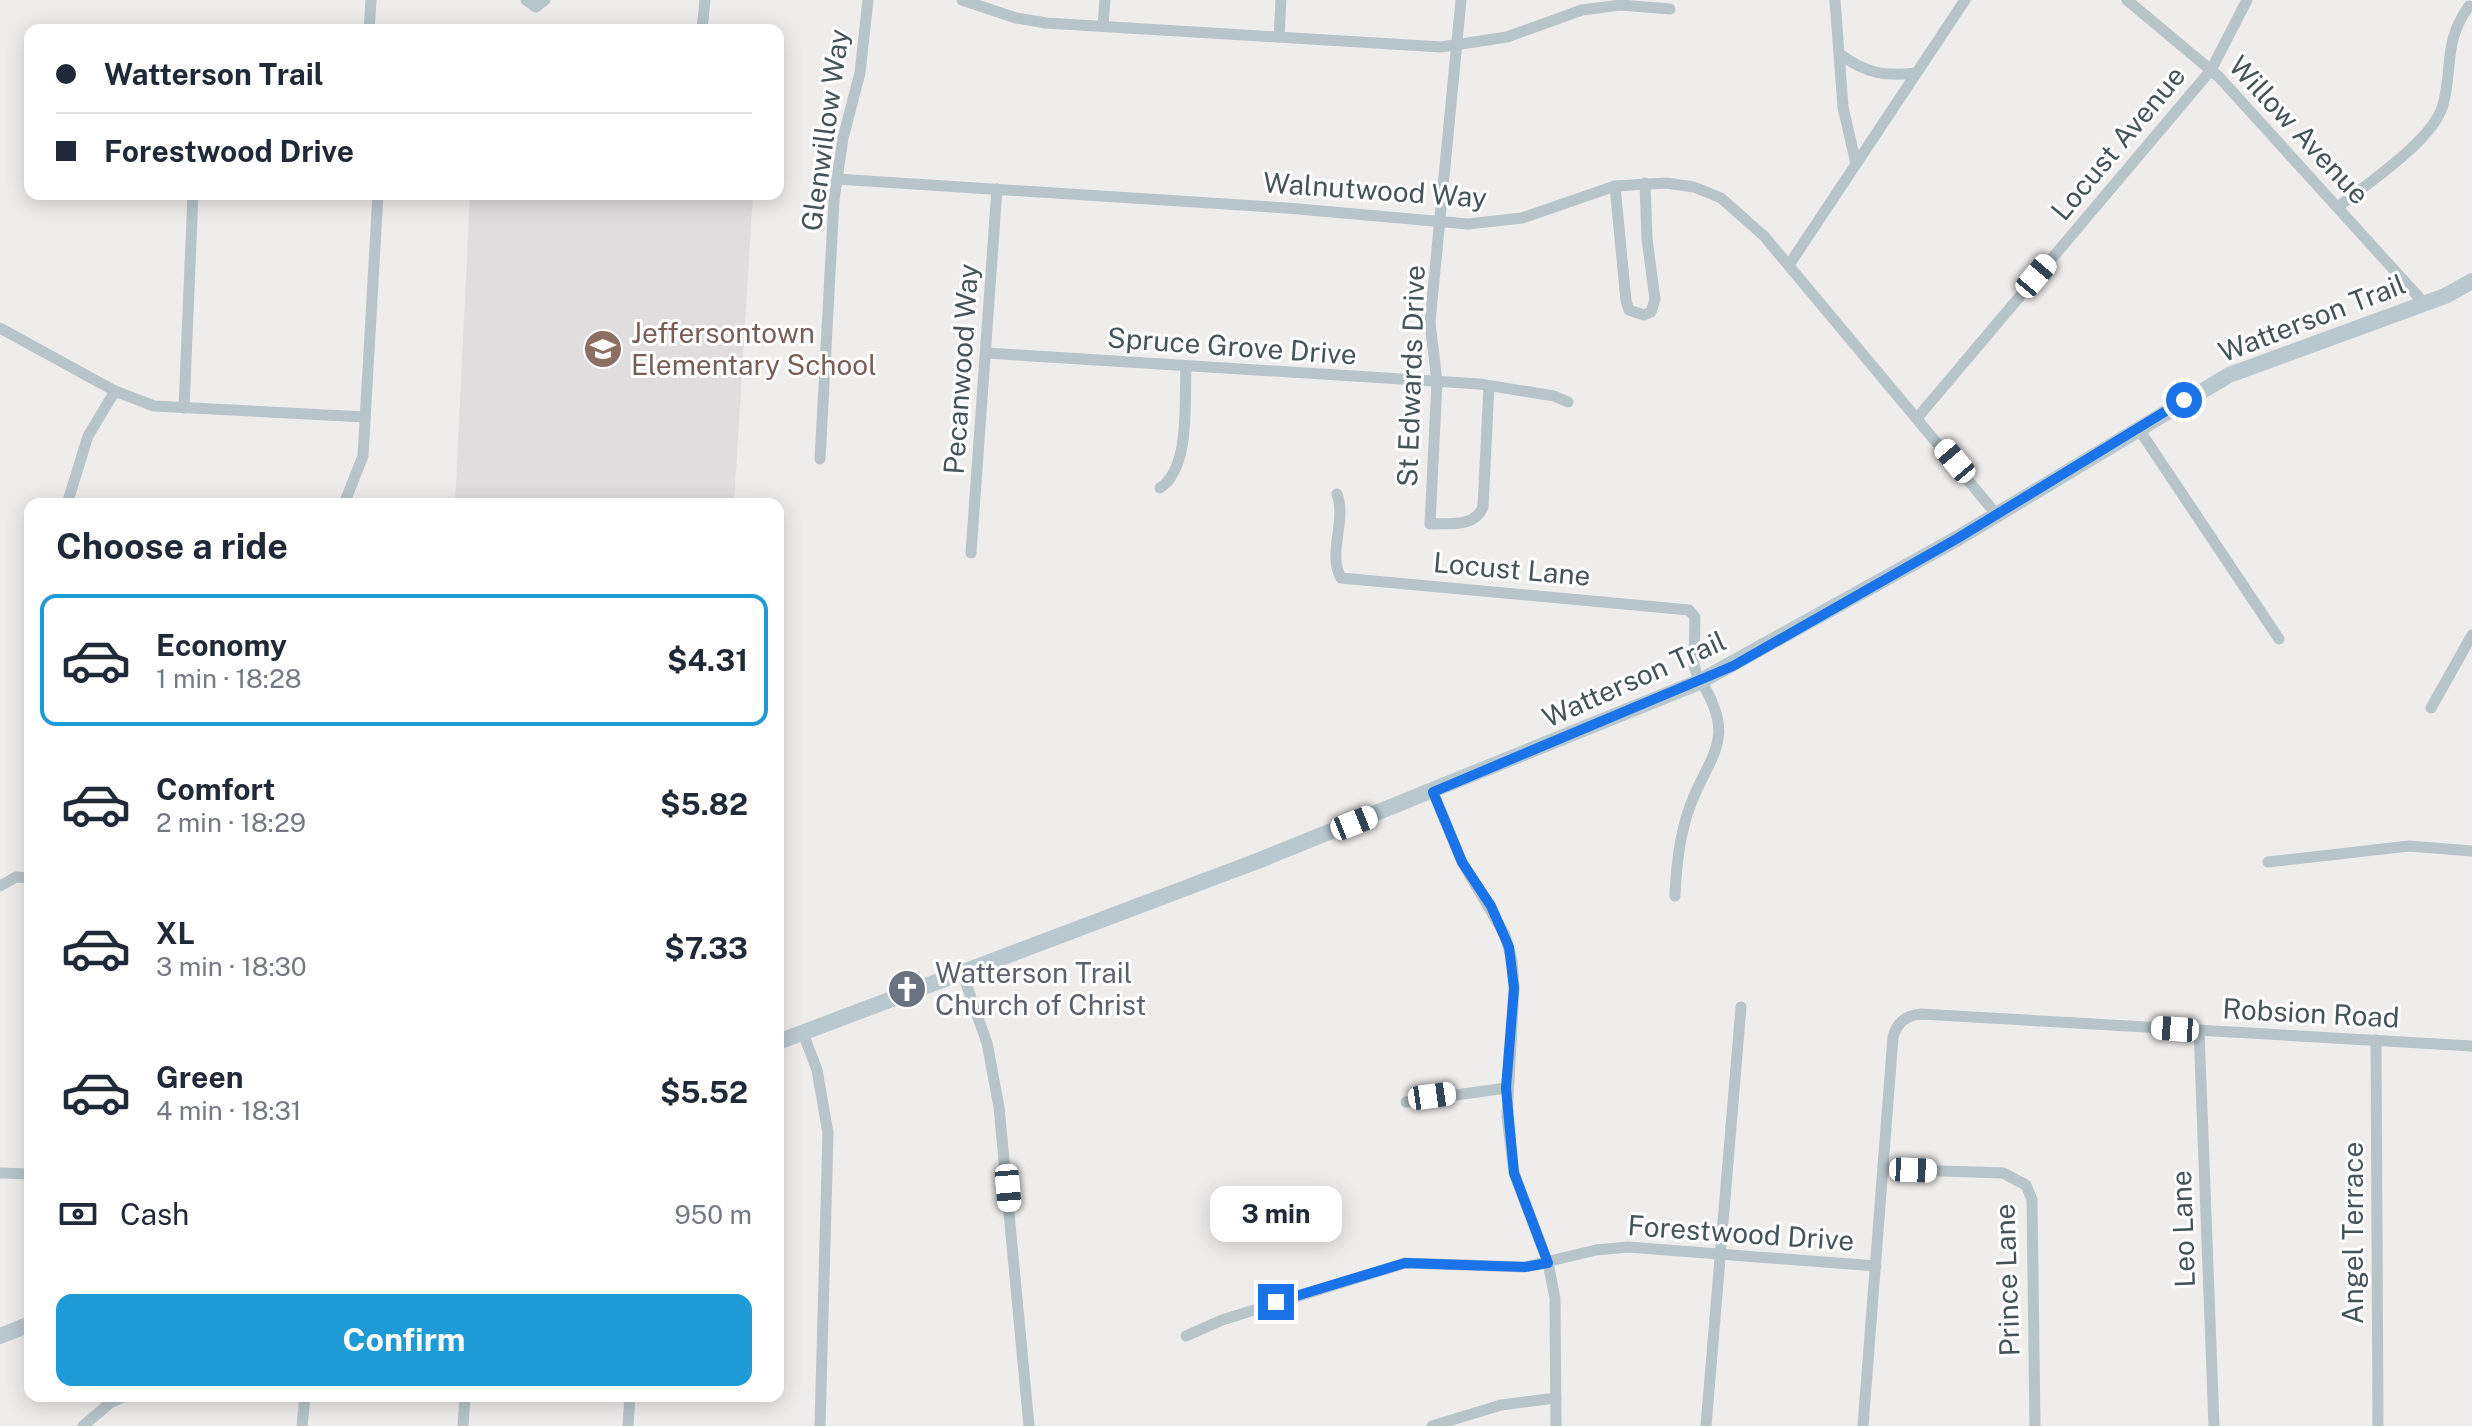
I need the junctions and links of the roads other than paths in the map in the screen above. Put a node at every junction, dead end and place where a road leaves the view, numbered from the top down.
1 (371, 0) edge
2 (526, 0) edge
3 (545, 0) edge
4 (705, 0) edge
5 (868, 0) edge
6 (962, 0) edge
7 (1105, 0) edge
8 (1281, 0) edge
9 (1461, 0) edge
10 (1835, 0) edge
11 (1965, 0) edge
12 (2127, 0) edge
13 (2247, 0) edge
14 (2469, 6) dead end
15 (1670, 9) dead end
16 (369, 24) edge
17 (703, 24) edge
18 (1103, 26) junction
19 (1279, 37) junction
20 (1456, 46) junction
21 (1841, 55) junction
22 (2211, 70) junction
23 (1916, 73) junction
24 (1856, 164) junction
25 (836, 179) junction
26 (1645, 183) junction
27 (1615, 186) junction
28 (997, 189) junction
29 (193, 200) edge
30 (378, 200) edge
31 (2338, 207) junction
32 (1442, 222) junction
33 (1789, 265) junction
34 (2472, 281) edge
35 (2425, 304) junction
36 (0, 328) edge
37 (986, 353) junction
38 (1186, 367) junction
39 (1437, 382) junction
40 (1489, 386) junction
41 (115, 391) junction
42 (1568, 402) dead end
43 (184, 408) junction
44 (365, 417) junction
45 (1918, 417) junction
46 (2138, 428) junction
47 (820, 459) dead end
48 (1160, 488) dead end
49 (1337, 494) dead end
50 (69, 498) edge
51 (346, 498) edge
52 (1997, 515) junction
53 (971, 553) dead end
54 (2472, 635) edge
55 (2279, 639) dead end
56 (1700, 681) junction
57 (2431, 708) dead end
58 (1433, 792) junction
59 (2472, 851) edge
60 (2268, 862) dead end
61 (24, 878) edge
62 (0, 886) edge
63 (1675, 896) dead end
64 (962, 972) junction
65 (1741, 1007) dead end
66 (2199, 1030) junction
67 (803, 1033) junction
68 (784, 1040) edge
69 (2376, 1040) junction
70 (2472, 1046) edge
71 (1506, 1088) junction
72 (1406, 1102) dead end
73 (1883, 1169) junction
74 (0, 1173) edge
75 (24, 1174) edge
76 (1720, 1253) junction
77 (1548, 1263) junction
78 (1876, 1266) junction
79 (24, 1326) edge
80 (0, 1336) edge
81 (1186, 1336) dead end
82 (1556, 1398) junction
83 (112, 1402) edge
84 (304, 1402) edge
85 (465, 1402) edge
86 (630, 1402) edge
87 (83, 1426) edge
88 (302, 1426) edge
89 (463, 1426) edge
90 (628, 1426) edge
91 (820, 1426) edge
92 (1029, 1426) edge
93 (1432, 1426) edge
94 (1556, 1426) edge
95 (1706, 1426) edge
96 (1863, 1426) edge
97 (2035, 1426) edge
98 (2214, 1426) edge
99 (2378, 1426) edge

1 - 16 street
2 - 3 street
4 - 17 street
5 - 25 street, Glenwillow Way
6 - 18 street
7 - 18 street
8 - 19 street
9 - 20 street, St Edwards Drive
10 - 21 street
11 - 23 street
12 - 22 street, Willow Avenue
13 - 22 street, Locust Avenue
14 - 31 street
15 - 20 street
18 - 19 street
19 - 20 street
20 - 32 street, St Edwards Drive
21 - 23 street
21 - 24 street
22 - 31 street, Willow Avenue
22 - 45 street, Locust Avenue
23 - 24 street
24 - 33 street
25 - 28 street, Walnutwood Way
25 - 47 street, Glenwillow Way
26 - 27 street, Walnutwood Way
26 - 27 street
26 - 33 street, Walnutwood Way
27 - 32 street, Walnutwood Way
28 - 32 street, Walnutwood Way
28 - 37 street, Pecanwood Way
29 - 43 street
30 - 44 street
31 - 35 street, Willow Avenue
32 - 39 street, St Edwards Drive
33 - 45 street, Walnutwood Way
34 - 35 main road, Watterson Trail
35 - 46 main road, Watterson Trail
36 - 41 street
37 - 38 street, Spruce Grove Drive
37 - 53 street, Pecanwood Way
38 - 39 street, Spruce Grove Drive
38 - 48 street
39 - 40 street, Spruce Grove Drive
39 - 40 street, St Edwards Drive
40 - 42 street, Spruce Grove Drive
41 - 43 street
41 - 50 street
43 - 44 street
44 - 51 street
45 - 52 street, Walnutwood Way
46 - 52 main road, Watterson Trail
46 - 55 street
49 - 56 street, Locust Lane
52 - 56 main road, Watterson Trail
54 - 57 street
56 - 58 main road, Watterson Trail
56 - 63 street
58 - 64 main road, Watterson Trail
58 - 71 street
59 - 60 street
61 - 62 street
64 - 67 main road, Watterson Trail
64 - 92 street
65 - 76 street
66 - 69 street, Robsion Road
66 - 73 street, Robsion Road
66 - 98 street, Leo Lane
67 - 68 main road, Watterson Trail
67 - 91 street
69 - 70 street, Robsion Road
69 - 99 street, Angel Terrace
71 - 72 street
71 - 77 street
73 - 78 street
73 - 97 street, Prince Lane
74 - 75 street
76 - 77 street, Forestwood Drive
76 - 78 street, Forestwood Drive
76 - 95 street
77 - 81 street, Forestwood Drive
77 - 82 street
78 - 96 street
79 - 80 main road
82 - 93 street
82 - 94 street
83 - 87 street
84 - 88 street
85 - 89 street
86 - 90 street

